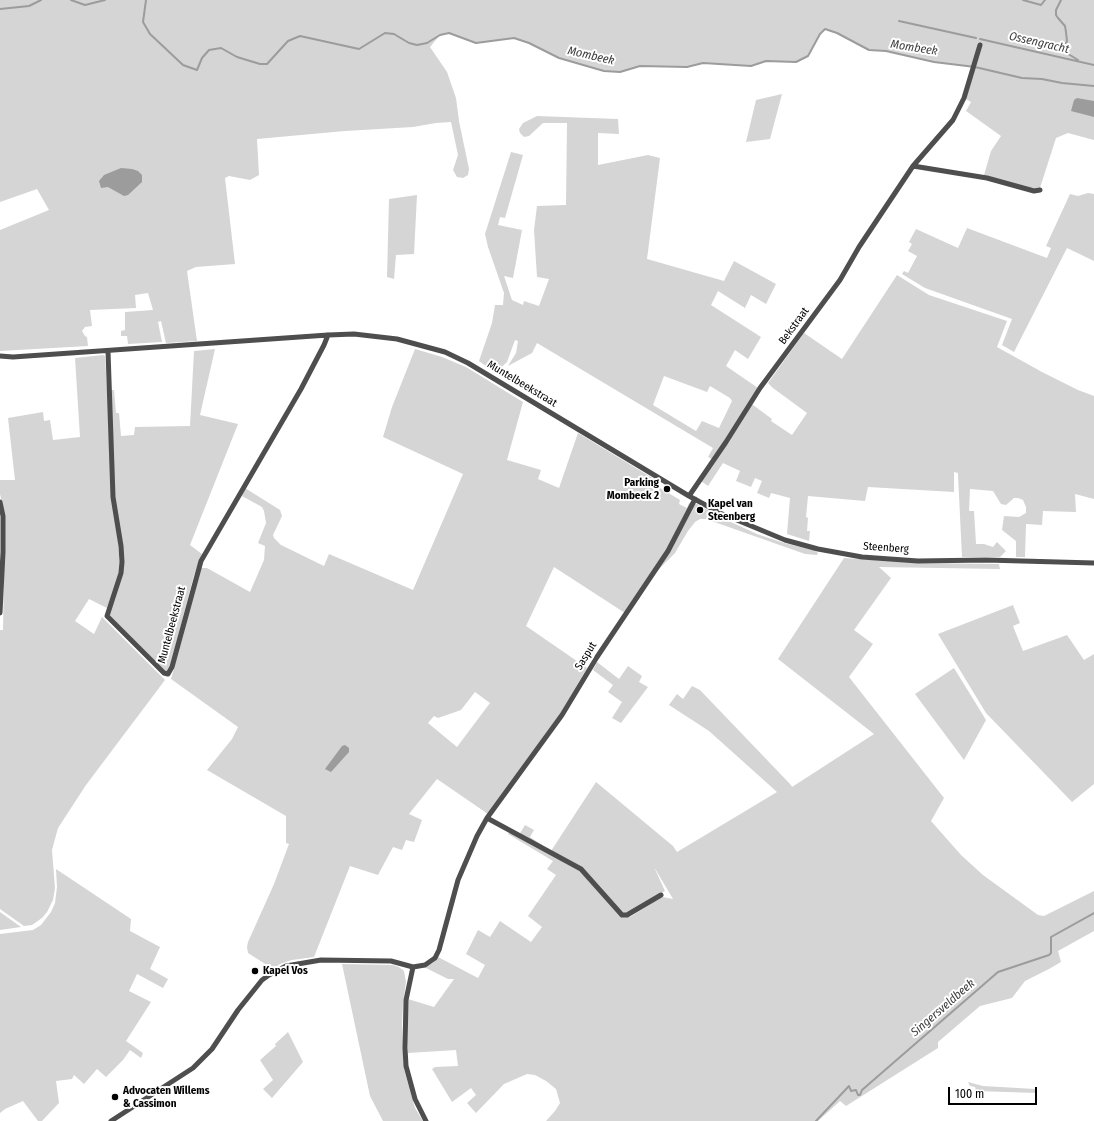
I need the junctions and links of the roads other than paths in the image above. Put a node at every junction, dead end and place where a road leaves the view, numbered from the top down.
1 (980, 45) dead end
2 (913, 166) junction
3 (1040, 190) dead end
4 (328, 335) junction
5 (108, 351) junction
6 (0, 356) edge
7 (689, 496) junction
8 (695, 499) junction
9 (0, 502) edge
10 (1094, 563) edge
11 (0, 613) edge
12 (487, 818) junction
13 (661, 895) dead end
14 (413, 967) junction
15 (111, 1121) edge
16 (426, 1121) edge

1 - 2 street, Bekstraat
2 - 3 street
2 - 7 street, Bekstraat
4 - 5 street, Muntelbeekstraat
4 - 5 street, Muntelbeekstraat
4 - 7 street, Muntelbeekstraat
5 - 6 street, Muntelbeekstraat
7 - 8 street, Steenberg
8 - 10 street, Steenberg
8 - 12 street, Sasput
9 - 11 street
12 - 13 street
12 - 14 street, Sasput
14 - 15 street
14 - 16 street

